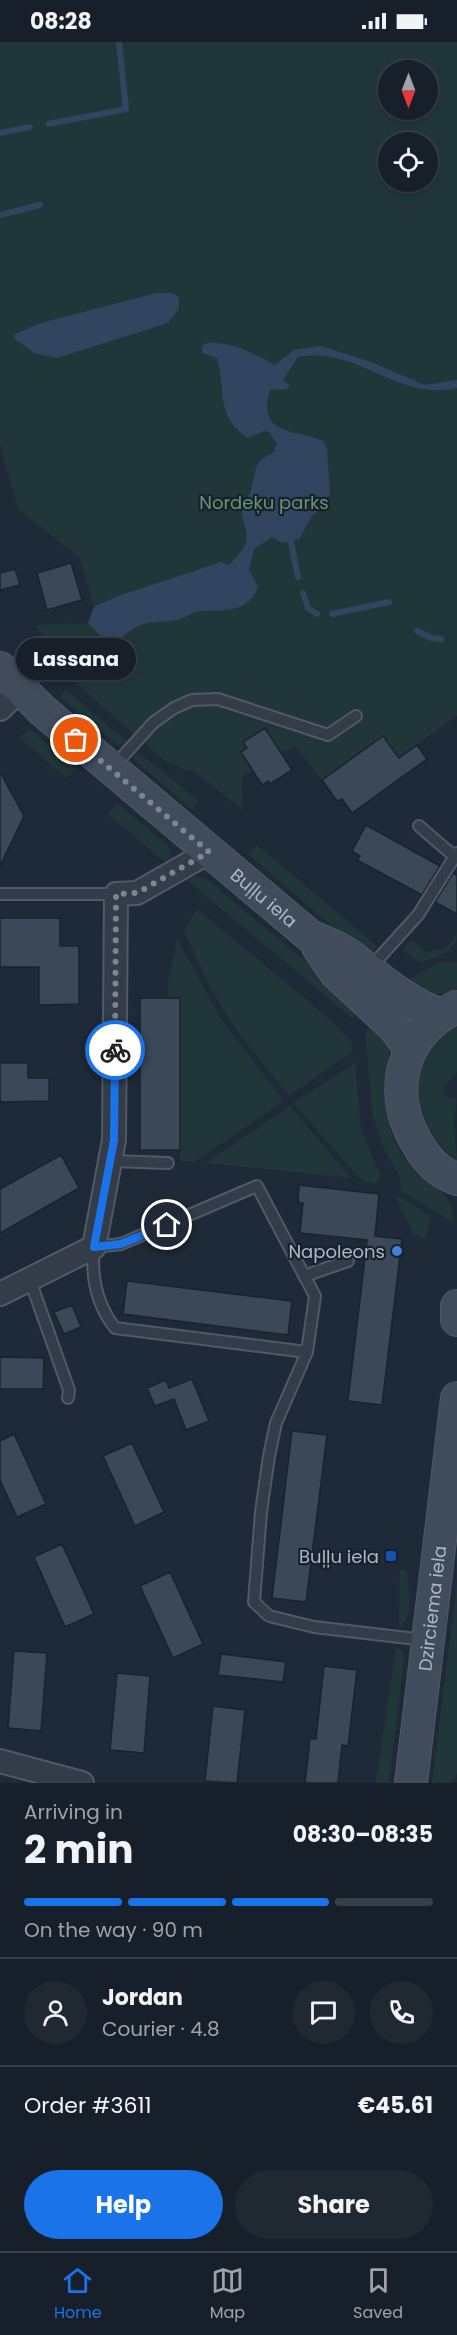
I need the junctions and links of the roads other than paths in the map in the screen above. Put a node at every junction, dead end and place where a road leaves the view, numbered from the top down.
1 (7, 689) edge
2 (356, 716) dead end
3 (111, 769) junction
4 (419, 826) dead end
5 (209, 852) junction
6 (455, 859) edge
7 (0, 894) edge
8 (116, 894) junction
9 (310, 936) junction
10 (367, 971) junction
11 (448, 1011) edge
12 (410, 1050) junction
13 (112, 1161) junction
14 (168, 1163) dead end
15 (453, 1185) edge
16 (94, 1247) junction
17 (348, 1261) dead end
18 (304, 1276) junction
19 (30, 1280) junction
20 (0, 1294) edge
21 (457, 1306) edge
22 (457, 1320) edge
23 (307, 1352) junction
24 (68, 1398) dead end
25 (457, 1398) edge
26 (429, 1641) junction
27 (0, 1761) edge
28 (82, 1783) edge
29 (411, 1783) edge

1 - 3 street, Buļļu iela
2 - 3 lane
3 - 5 street, Buļļu iela
4 - 6 lane
5 - 8 street
5 - 9 street, Buļļu iela
6 - 10 lane
7 - 8 lane
8 - 13 street
9 - 10 street, Buļļu iela
9 - 12 street, Buļļu iela
10 - 11 street, Buļļu iela
11 - 12 street
12 - 15 street
13 - 14 lane
13 - 16 street
16 - 18 lane
16 - 19 street
16 - 23 lane
17 - 18 lane
18 - 23 lane
19 - 20 street
19 - 24 lane
21 - 22 street
23 - 26 lane
25 - 26 street, Dzirciema iela
26 - 29 street, Dzirciema iela
27 - 28 street

